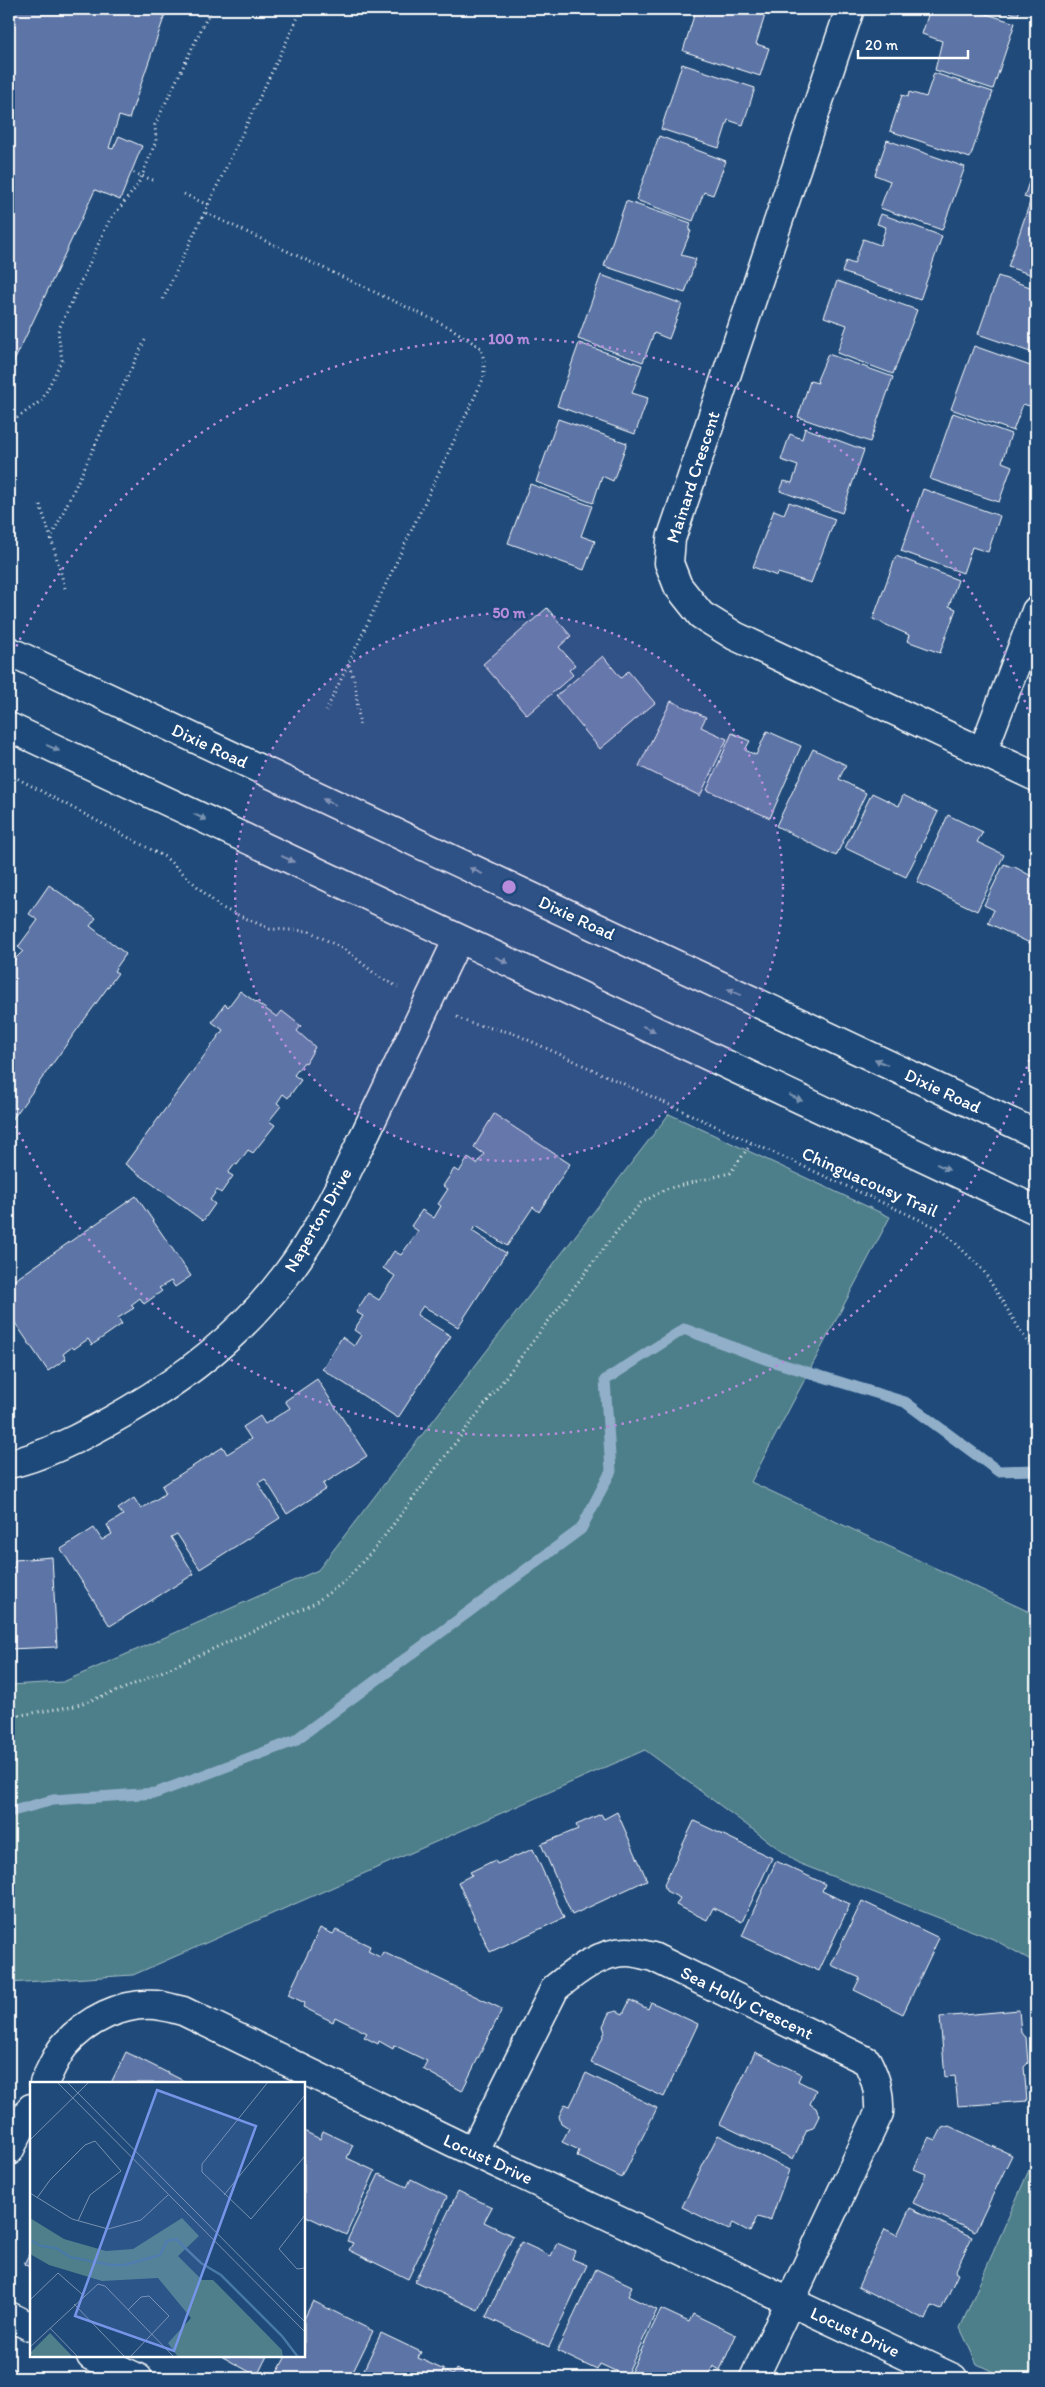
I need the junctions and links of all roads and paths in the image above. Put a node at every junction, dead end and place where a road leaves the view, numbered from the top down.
1 (211, 9) edge
2 (302, 9) edge
3 (850, 9) edge
4 (132, 172) dead end
5 (142, 176) junction
6 (153, 180) dead end
7 (184, 194) dead end
8 (210, 206) junction
9 (206, 212) junction
10 (163, 299) dead end
11 (145, 340) dead end
12 (9, 424) edge
13 (40, 505) dead end
14 (51, 538) junction
15 (64, 588) dead end
16 (1036, 611) edge
17 (9, 651) edge
18 (349, 664) junction
19 (326, 711) dead end
20 (9, 727) edge
21 (360, 727) dead end
22 (984, 751) junction
23 (9, 774) edge
24 (1036, 777) edge
25 (458, 939) junction
26 (379, 977) dead end
27 (469, 1023) dead end
28 (1036, 1134) edge
29 (751, 1144) junction
30 (1036, 1210) edge
31 (1036, 1356) edge
32 (9, 1464) edge
33 (9, 1717) edge
34 (45, 2082) edge
35 (30, 2110) edge
36 (9, 2151) edge
37 (473, 2152) junction
38 (791, 2301) junction
39 (9, 2316) edge
40 (30, 2326) edge
41 (94, 2357) edge
42 (138, 2378) edge
43 (754, 2378) edge
44 (952, 2378) edge

1 - 5 path
2 - 8 path
3 - 22 street, Mainard Crescent
4 - 5 path
5 - 6 path
5 - 12 path
7 - 8 path
8 - 9 path
9 - 10 path
9 - 18 path
11 - 14 path
13 - 14 path
14 - 15 path
16 - 22 street
28 -> 17 street, Dixie Road
18 - 19 path
18 - 21 path
20 -> 25 street
22 - 24 street, Mainard Crescent
23 - 26 path
25 -> 30 street
25 - 32 street, Naperton Drive
27 - 29 path, Chinguacousy Trail
29 - 31 path, Chinguacousy Trail
29 - 33 path
34 - 37 street, Locust Drive
35 - 36 street
37 - 38 street, Locust Drive
37 - 38 street, Sea Holly Crescent
38 - 43 street, Sea Holly Crescent
38 - 44 street, Locust Drive
39 - 40 street
41 - 42 street

